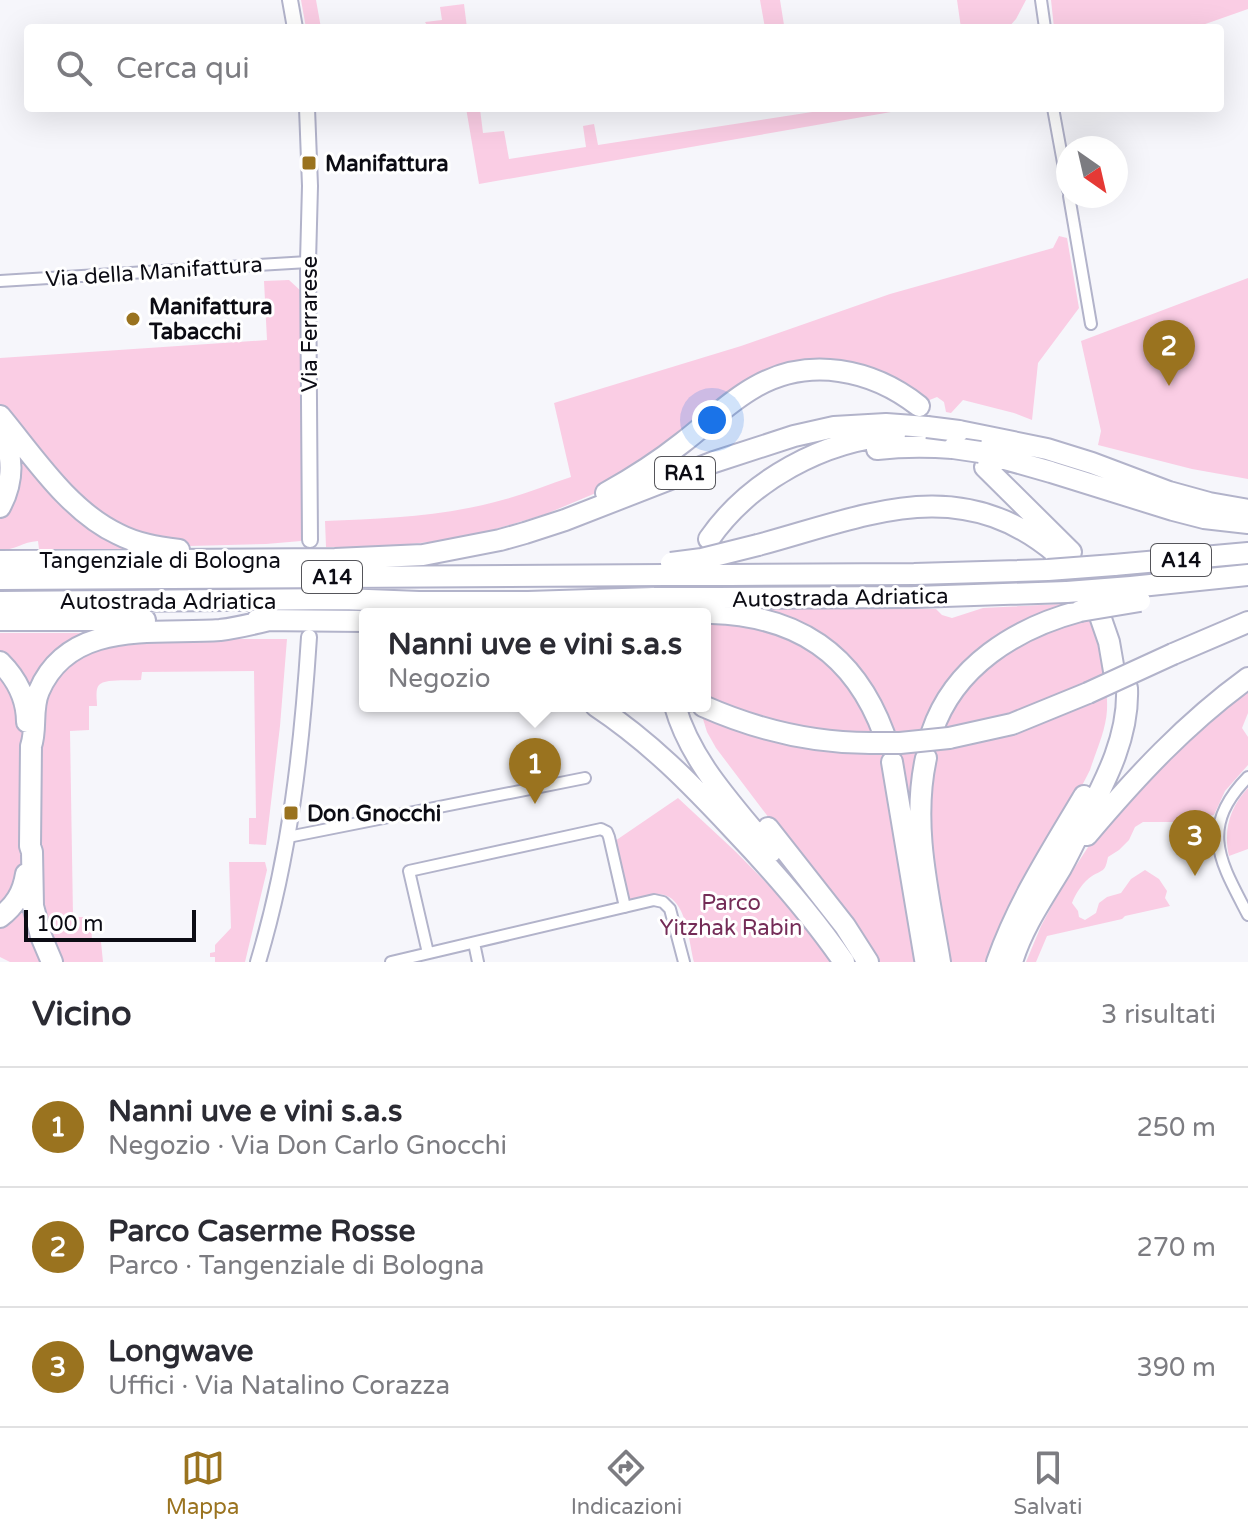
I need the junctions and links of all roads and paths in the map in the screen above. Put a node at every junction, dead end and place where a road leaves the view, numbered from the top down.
1 (290, 0) edge
2 (1041, 0) edge
3 (294, 24) edge
4 (1044, 24) edge
5 (307, 112) edge
6 (1054, 112) edge
7 (1058, 136) edge
8 (1071, 208) edge
9 (308, 262) junction
10 (0, 281) edge
11 (1091, 324) dead end
12 (919, 406) dead end
13 (0, 416) edge
14 (0, 429) edge
15 (949, 435) junction
16 (984, 452) junction
17 (0, 507) edge
18 (1248, 510) edge
19 (1248, 523) edge
20 (718, 537) tunnel mouth
21 (310, 540) dead end
22 (448, 551) junction
23 (1248, 553) edge
24 (318, 559) junction
25 (1059, 559) junction
26 (0, 561) edge
27 (668, 569) junction
28 (1248, 575) edge
29 (0, 579) edge
30 (1248, 582) edge
31 (1135, 594) junction
32 (0, 602) edge
33 (715, 606) junction
34 (1097, 613) junction
35 (0, 620) edge
36 (278, 620) junction
37 (359, 621) edge
38 (1248, 622) edge
39 (359, 630) edge
40 (309, 637) dead end
41 (0, 662) edge
42 (1120, 669) dead end
43 (1248, 678) edge
44 (604, 712) edge
45 (692, 712) edge
46 (695, 712) edge
47 (708, 712) edge
48 (940, 735) junction
49 (877, 739) junction
50 (31, 746) junction
51 (926, 758) dead end
52 (892, 762) dead end
53 (1248, 777) edge
54 (585, 778) dead end
55 (288, 837) junction
56 (30, 846) junction
57 (1064, 863) junction
58 (625, 907) junction
59 (1248, 915) edge
60 (0, 917) edge
61 (474, 943) junction
62 (428, 953) junction
63 (52, 962) edge
64 (258, 962) edge
65 (391, 962) edge
66 (478, 962) edge
67 (684, 962) edge
68 (844, 962) edge
69 (855, 962) edge
70 (868, 962) edge
71 (926, 962) edge
72 (940, 962) edge
73 (997, 962) edge
74 (1012, 962) edge

1 - 3 main road
2 - 4 street
5 - 9 main road, Via Ferrarese
6 - 7 street
8 - 11 street
9 - 10 street, Via della Manifattura
9 - 21 main road, Via Ferrarese
12 - 22 highway
13 - 24 highway
14 - 17 highway
15 - 16 highway, bridge
15 - 20 highway
15 - 22 highway, Tangenziale di Bologna / RA1
16 - 18 highway
16 - 19 highway
16 - 25 highway
22 - 24 highway, Tangenziale di Bologna / RA1
23 - 25 highway, Autostrada Adriatica / A14, bridge
24 - 26 highway, Tangenziale di Bologna / RA1
25 - 27 highway, Autostrada Adriatica / A14, bridge
25 - 27 highway, bridge
27 - 29 highway, Autostrada Adriatica / A14
28 - 31 highway, Autostrada Adriatica / A14
30 - 31 highway
31 - 33 highway, Autostrada Adriatica / A14, bridge
31 - 34 highway, bridge
32 - 33 highway, Autostrada Adriatica / A14, bridge
33 - 49 highway
34 - 42 highway
34 - 48 highway
35 - 36 highway
36 - 37 highway
36 - 39 highway
36 - 50 highway
38 - 48 highway, bridge
40 - 55 main road
41 - 50 highway
43 - 57 highway
44 - 68 highway
45 - 69 highway
46 - 70 highway
47 - 49 highway
48 - 49 highway, bridge
50 - 56 highway
51 - 72 highway
52 - 71 highway
53 - 59 street
54 - 55 street
55 - 64 main road
56 - 60 highway
56 - 63 highway
57 - 73 highway
57 - 74 highway
58 - 61 street
58 - 62 street
58 - 67 street
61 - 62 street
61 - 66 street
62 - 65 street

